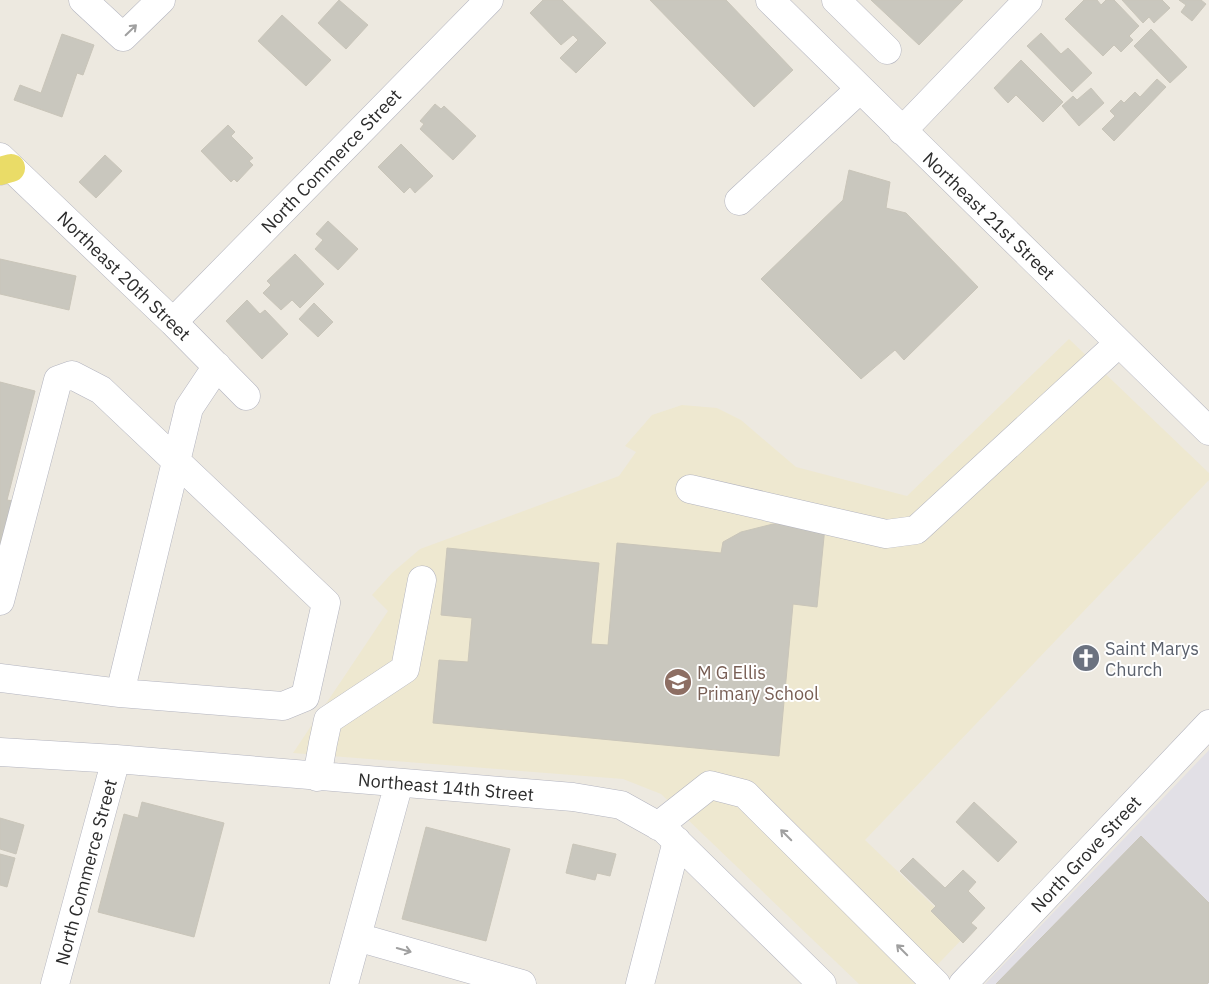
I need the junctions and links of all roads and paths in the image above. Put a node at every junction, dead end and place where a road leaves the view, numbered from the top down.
1 (82, 0) edge
2 (161, 0) edge
3 (489, 0) edge
4 (836, 0) edge
5 (1028, 0) edge
6 (781, 4) edge
7 (887, 50) dead end
8 (860, 89) junction
9 (902, 131) junction
10 (4, 165) edge
11 (738, 201) dead end
12 (173, 322) junction
13 (1120, 343) junction
14 (217, 366) junction
15 (246, 396) dead end
16 (1209, 431) edge
17 (177, 461) junction
18 (690, 489) dead end
19 (422, 580) dead end
20 (0, 601) edge
21 (0, 678) edge
22 (120, 693) junction
23 (1209, 724) edge
24 (0, 752) edge
25 (116, 759) junction
26 (317, 777) junction
27 (399, 783) junction
28 (667, 834) junction
29 (357, 937) junction
30 (55, 984) edge
31 (344, 984) edge
32 (522, 984) edge
33 (640, 984) edge
34 (822, 984) edge
35 (936, 984) edge
36 (963, 984) edge

1 -> 2 street
3 - 12 street, North Commerce Street
4 - 7 street
5 - 9 street
6 - 8 street, Northeast 21st Street
8 - 9 street, Northeast 21st Street
8 - 11 street
9 - 13 street, Northeast 21st Street
10 - 12 street, Northeast 20th Street
12 - 14 street, Northeast 20th Street
13 - 16 street, Northeast 21st Street
13 - 18 street
14 - 15 street, Northeast 20th Street
14 - 17 street
17 - 20 street
17 - 22 street
17 - 22 street
19 - 26 street
21 - 22 street
23 - 36 street, North Grove Street
24 - 25 street, Northeast 14th Street
25 - 26 street, Northeast 14th Street
25 - 30 street, North Commerce Street
26 - 27 street, Northeast 14th Street
27 - 28 street, Northeast 14th Street
27 - 29 street
28 - 33 street
28 - 34 street, Northeast 14th Street
35 -> 28 street
29 - 31 street
29 -> 32 street

